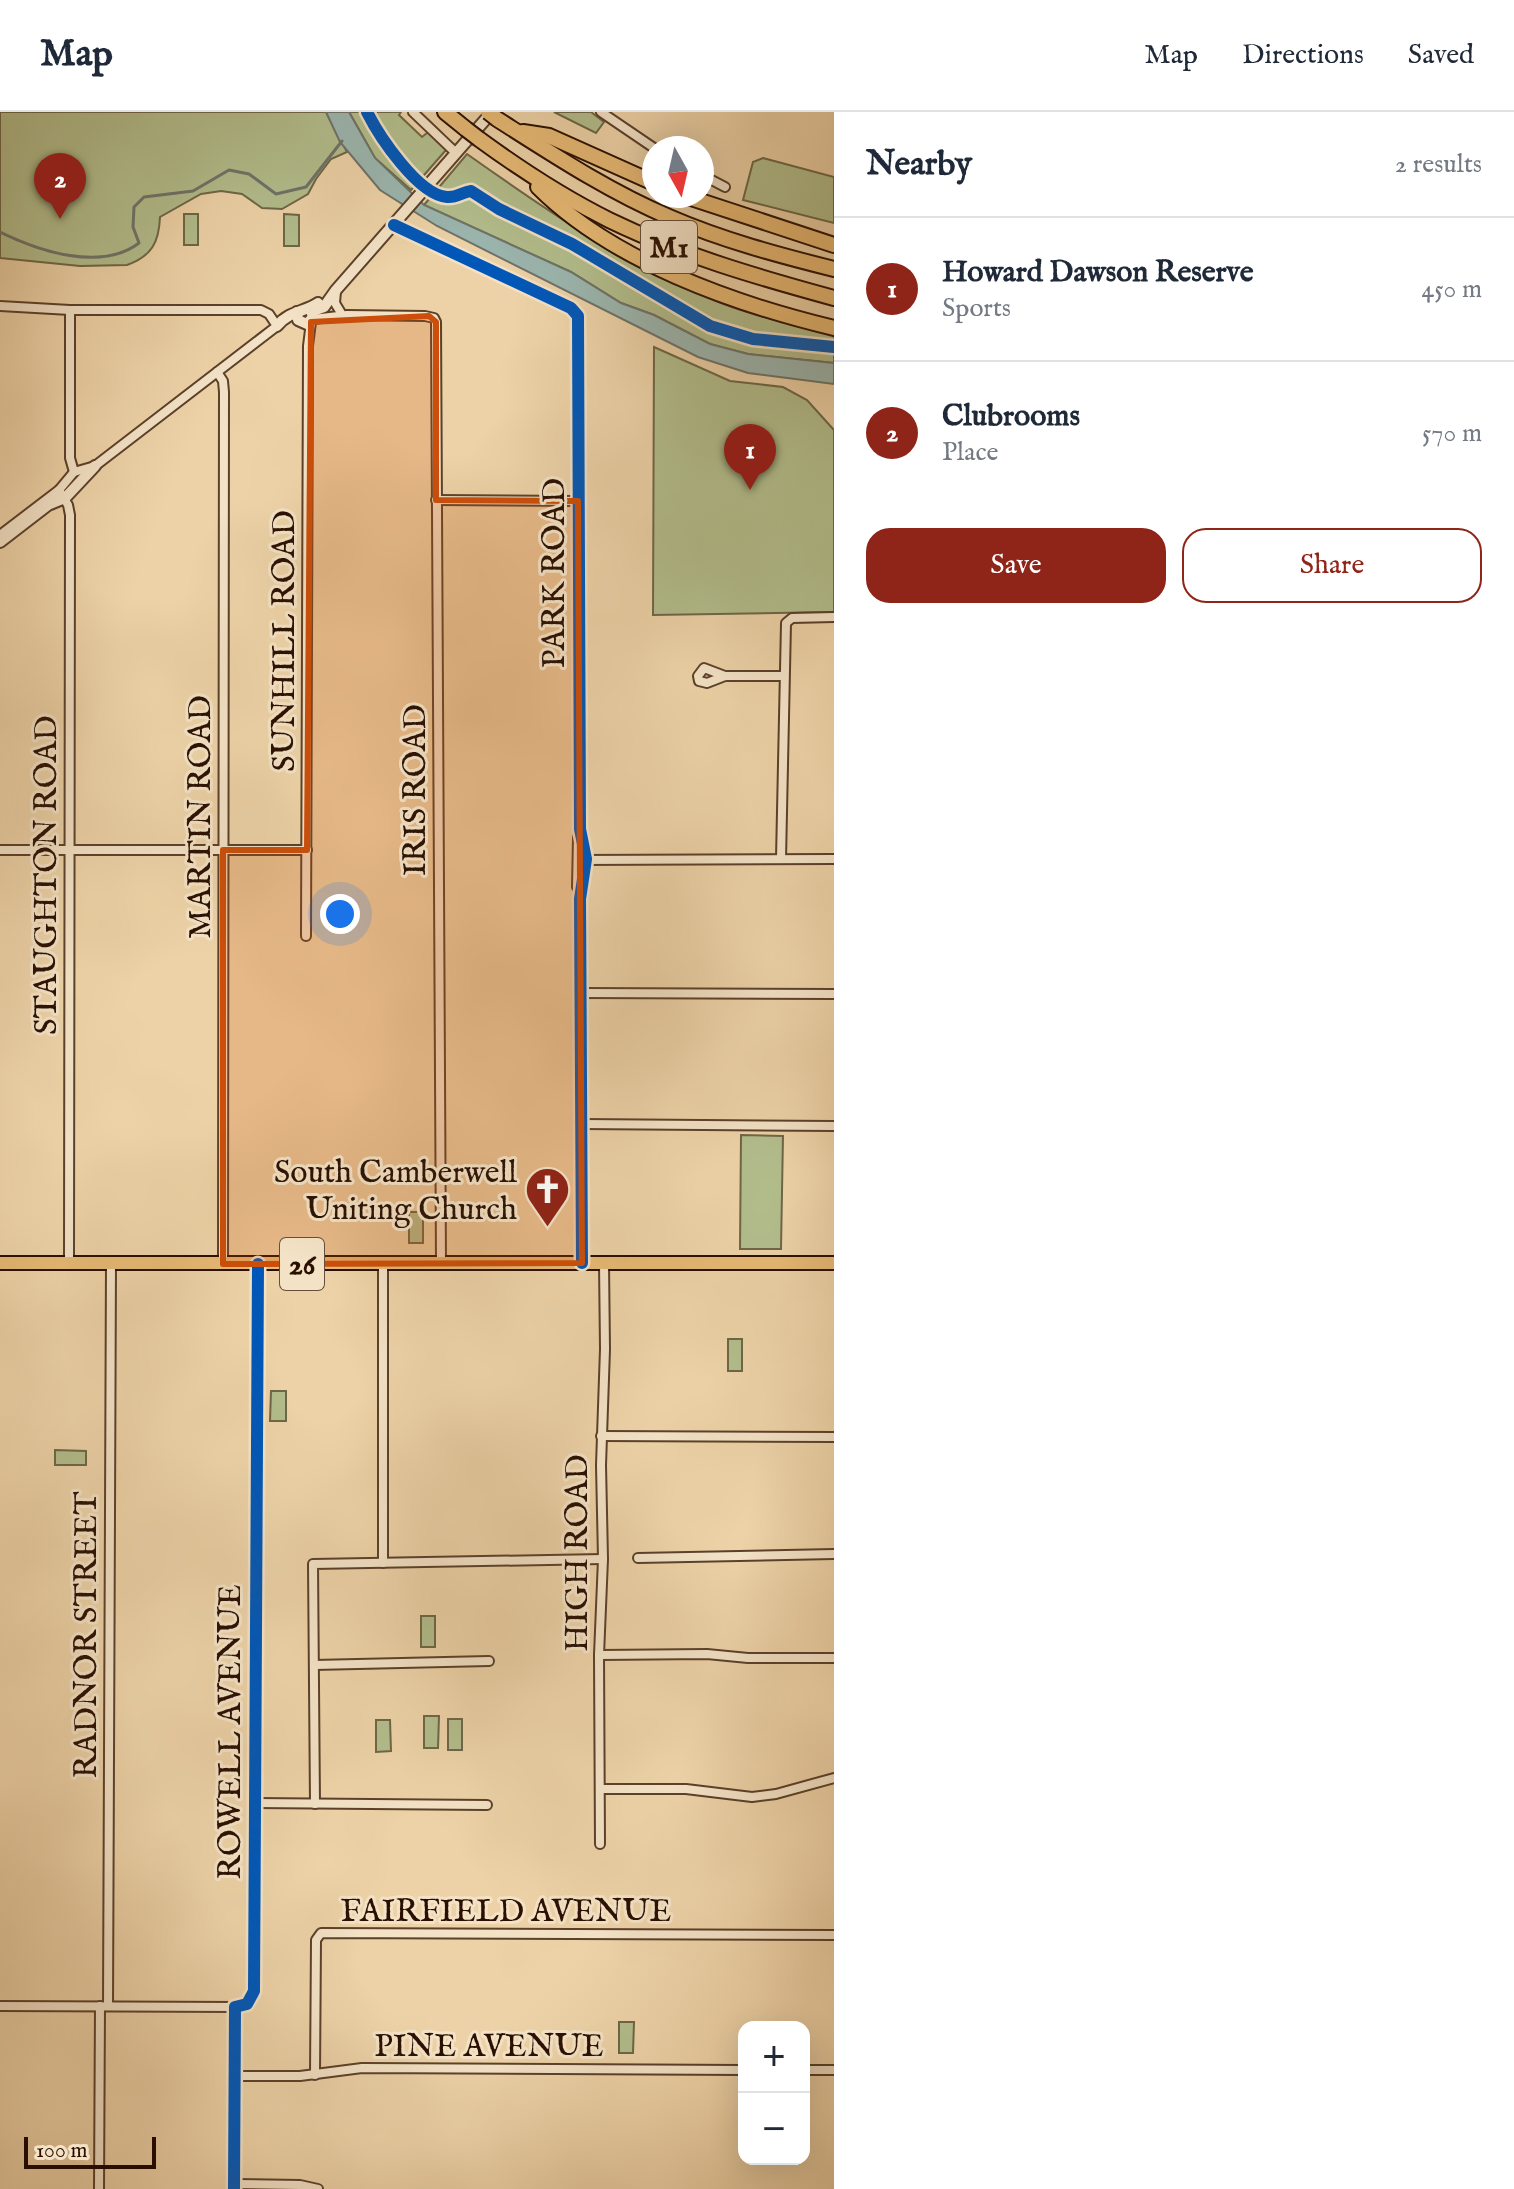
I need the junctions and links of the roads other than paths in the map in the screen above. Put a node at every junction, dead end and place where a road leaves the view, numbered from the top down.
1 (413, 112) edge
2 (445, 112) edge
3 (601, 112) edge
4 (493, 114) edge
5 (515, 130) junction
6 (642, 140) edge
7 (456, 153) junction
8 (517, 166) junction
9 (642, 178) edge
10 (714, 181) edge
11 (725, 187) dead end
12 (714, 205) edge
13 (397, 221) junction
14 (831, 243) edge
15 (834, 269) edge
16 (336, 290) junction
17 (834, 298) edge
18 (0, 306) edge
19 (70, 310) junction
20 (344, 314) junction
21 (307, 316) junction
22 (277, 326) junction
23 (834, 328) edge
24 (217, 372) junction
25 (95, 466) junction
26 (74, 472) junction
27 (62, 494) junction
28 (436, 500) junction
29 (578, 501) junction
30 (0, 535) edge
31 (0, 542) edge
32 (834, 617) edge
33 (725, 676) dead end
34 (784, 676) junction
35 (0, 850) edge
36 (69, 850) junction
37 (223, 850) junction
38 (307, 850) junction
39 (781, 859) junction
40 (834, 859) edge
41 (582, 860) junction
42 (306, 936) dead end
43 (580, 993) junction
44 (834, 994) edge
45 (581, 1124) junction
46 (834, 1126) edge
47 (0, 1263) edge
48 (69, 1263) junction
49 (111, 1263) junction
50 (383, 1263) junction
51 (441, 1263) junction
52 (582, 1263) junction
53 (604, 1263) junction
54 (834, 1263) edge
55 (223, 1264) junction
56 (258, 1264) junction
57 (601, 1436) junction
58 (834, 1437) edge
59 (834, 1554) edge
60 (638, 1558) dead end
61 (603, 1559) junction
62 (383, 1563) junction
63 (599, 1655) junction
64 (834, 1658) edge
65 (489, 1661) dead end
66 (314, 1665) junction
67 (834, 1778) edge
68 (600, 1789) junction
69 (255, 1803) junction
70 (315, 1804) junction
71 (487, 1805) dead end
72 (600, 1844) dead end
73 (834, 1935) edge
74 (0, 2006) edge
75 (104, 2006) junction
76 (235, 2007) junction
77 (738, 2070) edge
78 (810, 2070) edge
79 (834, 2070) edge
80 (315, 2075) junction
81 (234, 2076) junction
82 (234, 2187) edge
83 (99, 2189) edge
84 (318, 2189) edge

1 - 7 street
2 - 8 highway, M1, bridge
3 - 6 street
4 - 5 highway, M1
4 - 7 street
5 - 9 highway
5 - 15 highway, M1
7 - 13 street
8 - 17 highway, M1
8 - 23 highway
10 - 11 street
12 - 14 highway
13 - 16 street
13 - 29 street, PARK ROAD
16 - 20 street
16 - 21 street
18 - 19 street
19 - 22 street
19 - 26 street
20 - 21 street
20 - 28 street, IRIS ROAD
21 - 22 street
21 - 38 street, SUNHILL ROAD
22 - 24 street
24 - 25 street
24 - 37 street, MARTIN ROAD
25 - 26 street
25 - 27 street
26 - 27 street
27 - 30 street
27 - 31 street
27 - 36 street, STAUGHTON ROAD
28 - 29 street
28 - 51 street, IRIS ROAD
29 - 41 street, PARK ROAD
32 - 34 street
33 - 34 street
34 - 39 street
35 - 36 street
36 - 37 street
36 - 48 street, STAUGHTON ROAD
37 - 38 street
37 - 55 street, MARTIN ROAD
38 - 42 street, SUNHILL ROAD
39 - 40 street
39 - 41 street
41 - 43 street, PARK ROAD
43 - 44 street
43 - 45 street, PARK ROAD
45 - 46 street
45 - 52 street, PARK ROAD
47 - 48 highway, 26
48 - 49 highway, 26
49 - 55 highway, 26
49 - 75 street, RADNOR STREET
50 - 51 highway, 26
50 - 56 highway, 26
50 - 62 street
51 - 52 highway, 26
52 - 53 highway, 26
53 - 54 highway, 26
53 - 57 street, HIGH ROAD
55 - 56 highway, 26
56 - 69 street, ROWELL AVENUE
57 - 58 street
57 - 61 street, HIGH ROAD
59 - 60 street
61 - 62 street
61 - 63 street, HIGH ROAD
62 - 66 street
63 - 64 street
63 - 68 street, HIGH ROAD
65 - 66 street
66 - 70 street
67 - 68 street
68 - 72 street, HIGH ROAD
69 - 70 street
69 - 76 street, ROWELL AVENUE
70 - 71 street
73 - 80 street, FAIRFIELD AVENUE
74 - 75 street
75 - 76 street
75 - 83 street, RADNOR STREET
76 - 81 street
77 - 80 street, PINE AVENUE
78 - 79 street
80 - 81 street, PINE AVENUE
81 - 82 street
82 - 84 street

